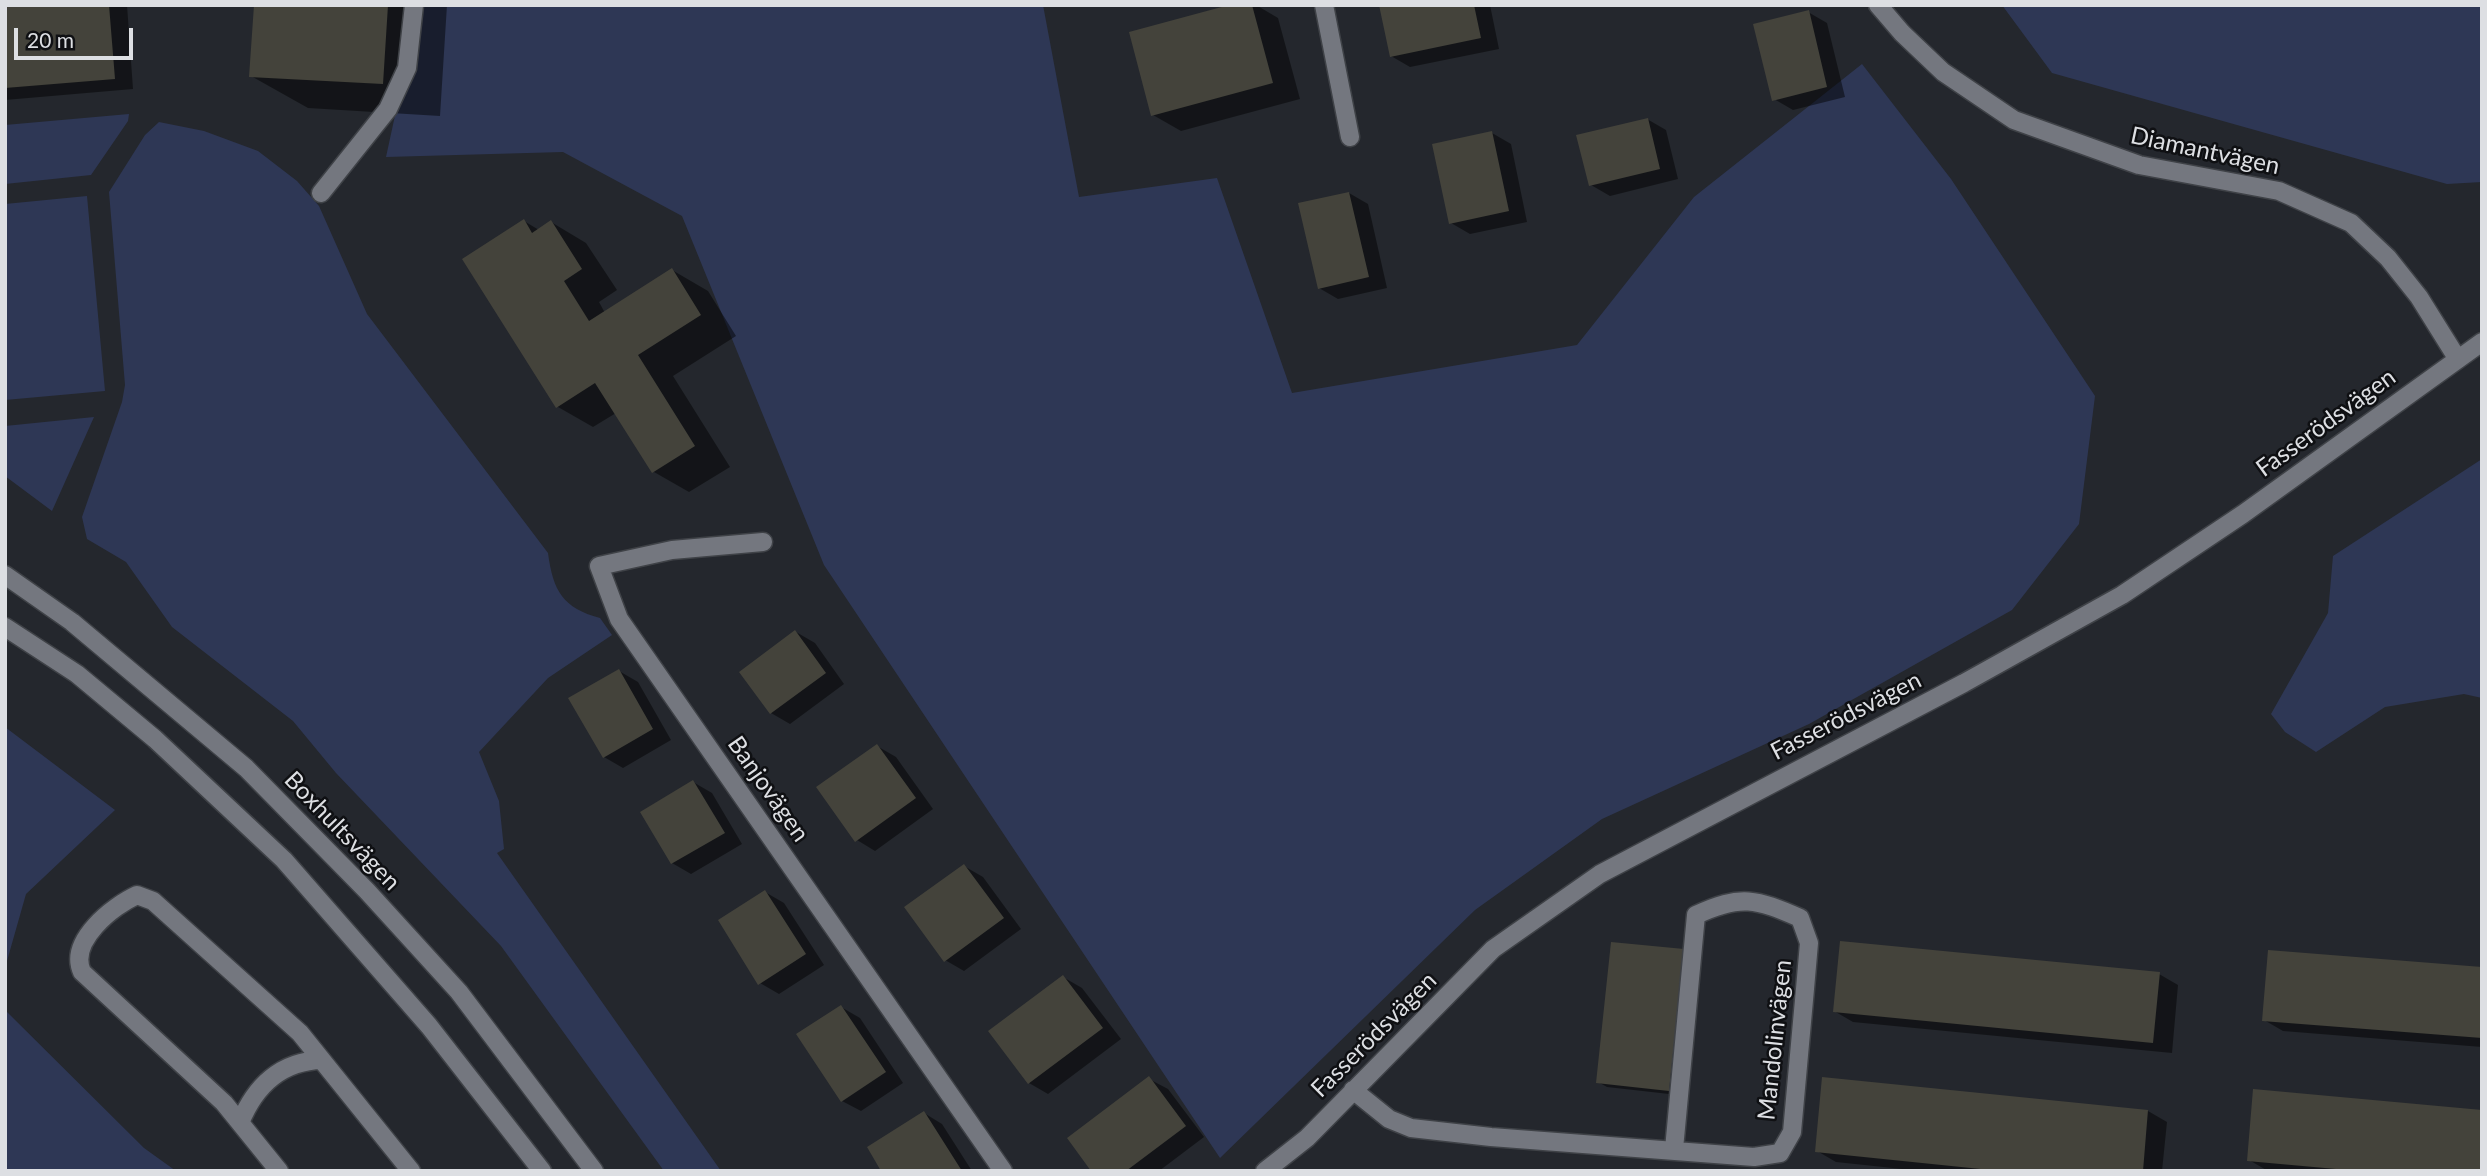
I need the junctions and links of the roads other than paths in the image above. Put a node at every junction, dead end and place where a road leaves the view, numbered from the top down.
1 (414, 5) edge
2 (1324, 5) edge
3 (1878, 5) edge
4 (1350, 137) dead end
5 (321, 193) dead end
6 (2482, 342) edge
7 (2457, 358) junction
8 (763, 542) dead end
9 (5, 575) edge
10 (5, 627) edge
11 (322, 1060) junction
12 (1353, 1090) junction
13 (240, 1123) junction
14 (1674, 1149) junction
15 (1769, 1163) edge
16 (279, 1171) edge
17 (411, 1171) edge
18 (542, 1171) edge
19 (594, 1171) edge
20 (1003, 1171) edge
21 (1265, 1171) edge

1 - 5 street
2 - 4 street
3 - 7 street, Diamantvägen
6 - 7 street, Fasserödsvägen
7 - 12 street, Fasserödsvägen
8 - 20 street, Banjovägen
9 - 19 street, Boxhultsvägen
10 - 18 street
11 - 13 street
11 - 13 street
11 - 17 street
12 - 14 street, Mandolinvägen
12 - 21 street, Fasserödsvägen
13 - 16 street
14 - 15 street, Mandolinvägen
14 - 15 street, Mandolinvägen

